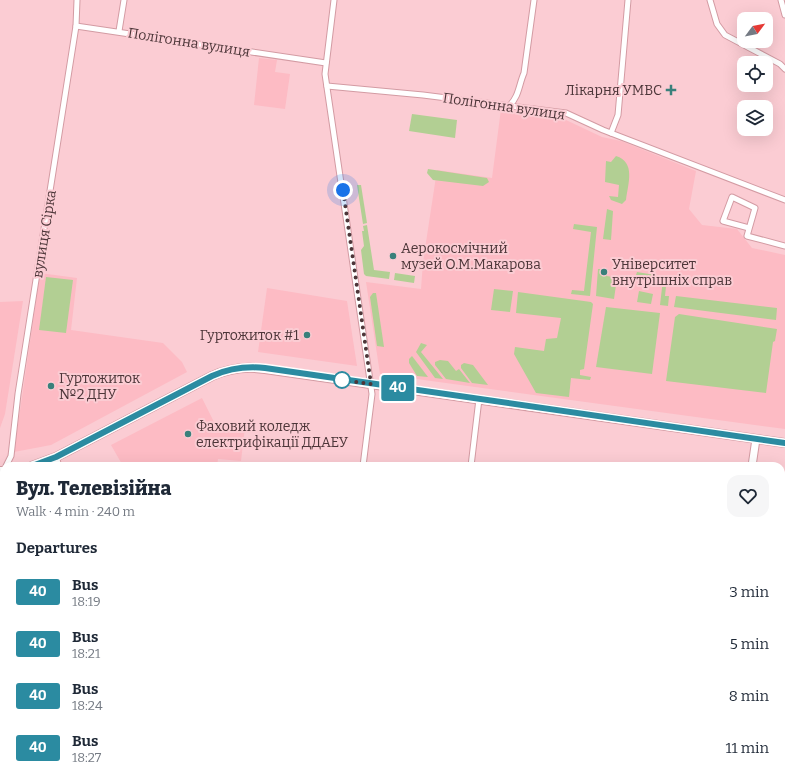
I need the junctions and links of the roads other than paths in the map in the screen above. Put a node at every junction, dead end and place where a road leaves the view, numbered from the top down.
1 (77, 0) edge
2 (124, 0) edge
3 (334, 0) edge
4 (534, 0) edge
5 (628, 0) edge
6 (710, 0) edge
7 (781, 0) edge
8 (785, 15) edge
9 (76, 26) junction
10 (119, 31) junction
11 (326, 63) junction
12 (785, 69) edge
13 (327, 86) junction
14 (509, 106) junction
15 (612, 133) junction
16 (785, 200) edge
17 (749, 228) junction
18 (785, 246) edge
19 (371, 384) junction
20 (479, 399) junction
21 (756, 439) junction
22 (785, 443) edge
23 (56, 457) junction
24 (8, 462) edge
25 (43, 462) edge
26 (58, 462) edge
27 (364, 462) edge
28 (471, 462) edge
29 (753, 462) edge

1 - 9 street, вулиця Сірка
2 - 10 street
3 - 11 street
4 - 14 street
5 - 15 street
6 - 12 street
7 - 8 street
9 - 10 street, Полігонна вулиця
9 - 24 street, вулиця Сірка
10 - 11 street, Полігонна вулиця
11 - 13 street
13 - 14 street, Полігонна вулиця
13 - 19 street
14 - 15 street, Полігонна вулиця
15 - 16 street, Полігонна вулиця
17 - 17 street
17 - 18 street
19 - 20 main road
19 - 23 main road
19 - 27 street
20 - 21 main road
20 - 28 street
21 - 22 main road
21 - 29 main road
23 - 25 main road
23 - 26 street

